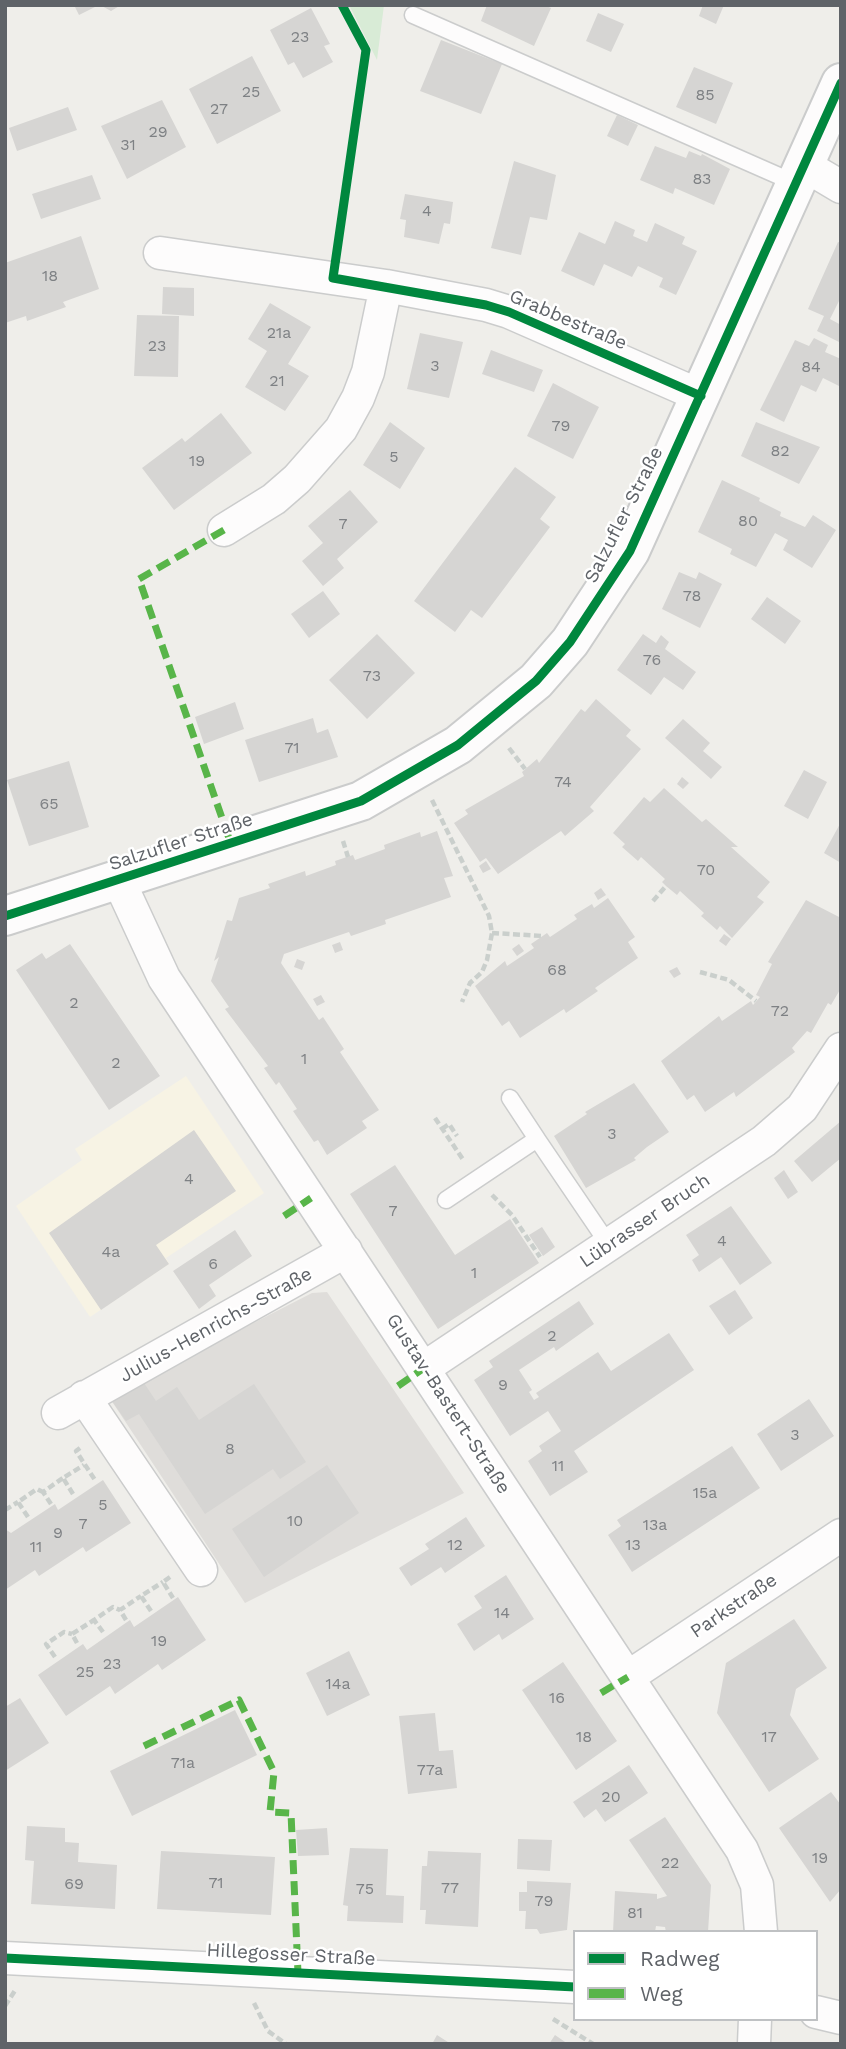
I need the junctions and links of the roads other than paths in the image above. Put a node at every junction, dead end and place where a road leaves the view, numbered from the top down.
1 (413, 15) dead end
2 (841, 83) edge
3 (800, 174) junction
4 (841, 187) edge
5 (160, 253) dead end
6 (386, 286) junction
7 (701, 396) junction
8 (224, 530) dead end
9 (118, 881) junction
10 (5, 916) edge
11 (841, 1049) edge
12 (510, 1098) dead end
13 (537, 1139) junction
14 (446, 1200) dead end
15 (608, 1245) junction
16 (346, 1251) junction
17 (424, 1368) junction
18 (841, 1535) edge
19 (201, 1570) dead end
20 (628, 1677) junction
21 (761, 1930) edge
22 (5, 1958) edge
23 (573, 1987) edge
24 (818, 2012) edge
25 (841, 2018) edge
26 (755, 2021) edge
27 (754, 2044) edge

1 - 3 lane
2 - 3 street, Salzufler Straße
3 - 4 street
3 - 7 street, Salzufler Straße
5 - 6 street, Grabbestraße
6 - 7 street, Grabbestraße
6 - 8 street
7 - 9 street, Salzufler Straße
9 - 10 street, Salzufler Straße
9 - 16 street, Gustav-Bastert-Straße
11 - 15 street, Lübrasser Bruch
12 - 13 lane
13 - 14 lane
13 - 15 lane
15 - 17 street, Lübrasser Bruch
16 - 17 street, Gustav-Bastert-Straße
16 - 19 street, Julius-Henrichs-Straße
17 - 20 street, Gustav-Bastert-Straße
18 - 20 street, Parkstraße
20 - 21 street, Gustav-Bastert-Straße
22 - 23 street, Hillegosser Straße
24 - 25 street
26 - 27 street

